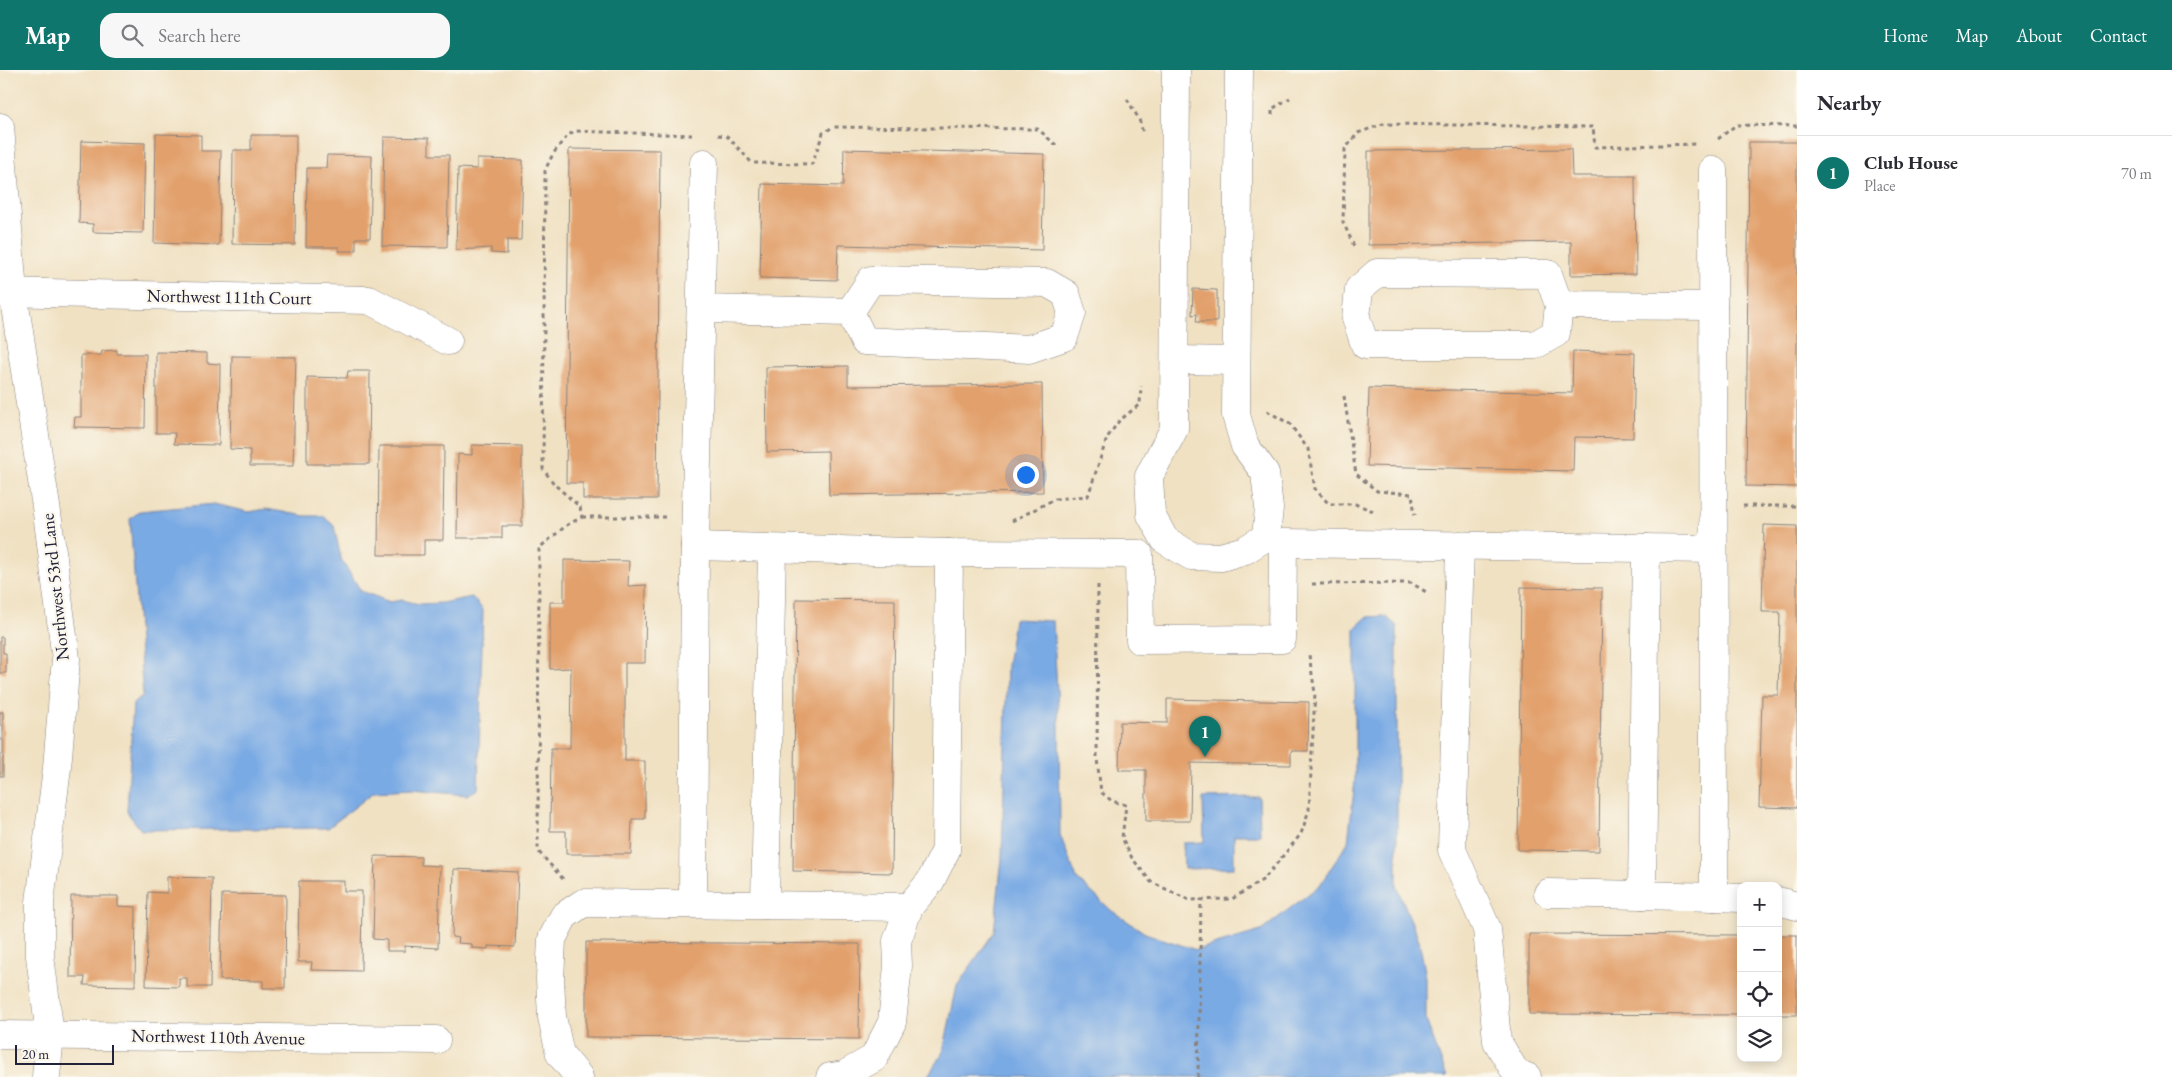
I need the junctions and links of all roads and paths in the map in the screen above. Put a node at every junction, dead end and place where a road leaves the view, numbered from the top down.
1 (1176, 70) edge
2 (1239, 70) edge
3 (1290, 98) dead end
4 (1127, 99) dead end
5 (1271, 119) dead end
6 (1797, 126) edge
7 (0, 127) edge
8 (698, 135) dead end
9 (708, 135) dead end
10 (1145, 137) dead end
11 (1712, 143) dead end
12 (1702, 144) dead end
13 (1056, 145) dead end
14 (704, 163) dead end
15 (1713, 170) dead end
16 (1354, 246) dead end
17 (6, 292) edge
18 (1559, 305) junction
19 (1713, 306) junction
20 (701, 309) junction
21 (850, 312) junction
22 (448, 341) dead end
23 (1175, 360) junction
24 (1236, 361) junction
25 (1141, 384) dead end
26 (1344, 396) dead end
27 (1267, 401) dead end
28 (1713, 506) junction
29 (1797, 506) edge
30 (1381, 514) dead end
31 (582, 517) junction
32 (696, 517) junction
33 (1407, 519) dead end
34 (1011, 522) dead end
35 (1165, 540) junction
36 (1274, 540) junction
37 (1460, 545) junction
38 (695, 546) junction
39 (772, 548) junction
40 (1646, 548) junction
41 (1713, 549) junction
42 (949, 553) junction
43 (1139, 554) junction
44 (1098, 578) dead end
45 (1311, 594) dead end
46 (1436, 598) dead end
47 (1309, 654) dead end
48 (1548, 893) dead end
49 (1642, 895) junction
50 (1714, 898) junction
51 (1737, 898) edge
52 (1201, 899) junction
53 (583, 902) junction
54 (1782, 902) edge
55 (693, 904) junction
56 (765, 905) junction
57 (1797, 906) edge
58 (909, 907) junction
59 (0, 1035) edge
60 (50, 1035) junction
61 (436, 1040) dead end
62 (46, 1077) edge
63 (579, 1077) edge
64 (830, 1077) edge
65 (1198, 1077) edge
66 (1527, 1077) edge

1 - 23 street
2 - 24 street
3 - 5 path
4 - 10 path
6 - 11 path
7 - 17 street, Northwest 53rd Lane
8 - 31 path
9 - 13 path
12 - 16 path
14 - 20 street
15 - 19 street
17 - 22 street, Northwest 111th Court
17 - 60 street, Northwest 53rd Lane
18 - 18 street
18 - 19 street
19 - 28 street
20 - 21 street
20 - 32 street
21 - 21 street
23 - 24 street
23 - 35 street
24 - 36 street
25 - 34 path
26 - 33 path
27 - 30 path
28 - 29 path
28 - 41 street
31 - 32 path
31 - 53 path
32 - 38 street
35 - 36 street
35 - 43 street
36 - 37 street
36 - 43 street
37 - 40 street
37 - 66 street
38 - 39 street
38 - 55 street
39 - 42 street
39 - 56 street
40 - 41 street
40 - 49 street
41 - 50 street
42 - 43 street
42 - 58 street
44 - 52 path
45 - 46 path
47 - 52 path
48 - 49 street
49 - 50 street
50 - 51 street
52 - 65 path
53 - 55 street
53 - 63 street
54 - 57 street
55 - 56 street
56 - 58 street
58 - 64 street
59 - 60 street, Northwest 110th Avenue
60 - 61 street, Northwest 110th Avenue
60 - 62 street, Northwest 53rd Lane

